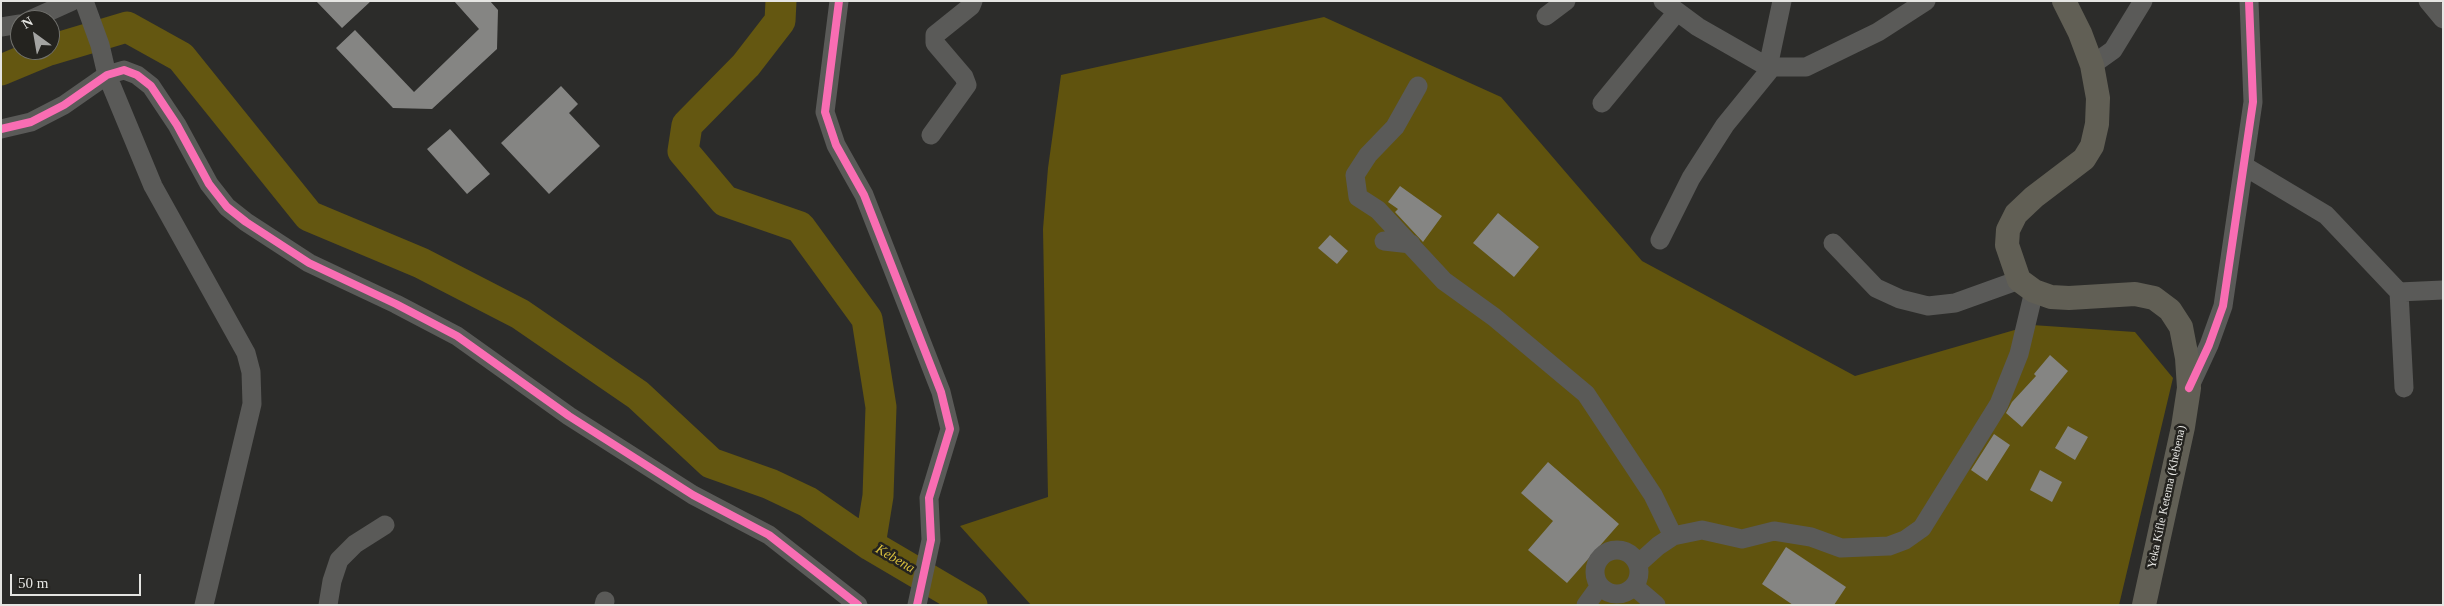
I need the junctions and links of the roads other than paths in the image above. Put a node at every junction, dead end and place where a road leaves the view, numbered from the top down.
1 (839, 1) edge
2 (973, 1) edge
3 (1566, 1) edge
4 (1782, 1) edge
5 (1926, 1) edge
6 (2064, 1) edge
7 (2142, 1) edge
8 (2249, 1) edge
9 (2428, 1) edge
10 (81, 3) edge
11 (1670, 6) edge
12 (60, 10) edge
13 (1546, 16) dead end
14 (2443, 19) edge
15 (2092, 65) junction
16 (1770, 67) junction
17 (107, 75) junction
18 (1418, 86) dead end
19 (1602, 103) dead end
20 (1, 129) edge
21 (931, 135) dead end
22 (2244, 166) junction
23 (1660, 240) dead end
24 (1384, 241) dead end
25 (1833, 243) dead end
26 (1411, 244) junction
27 (2026, 285) junction
28 (2443, 290) edge
29 (2399, 292) junction
30 (2189, 388) junction
31 (2404, 388) dead end
32 (386, 525) dead end
33 (1673, 536) junction
34 (1638, 564) junction
35 (1599, 587) junction
36 (1635, 587) junction
37 (204, 605) edge
38 (328, 605) edge
39 (858, 605) edge
40 (917, 605) edge
41 (1586, 605) edge
42 (1656, 605) edge
43 (2144, 605) edge

1 - 40 street
2 - 21 street
3 - 13 street
4 - 16 street
5 - 16 street
6 - 15 main road
7 - 15 street
8 - 22 street
9 - 14 street
10 - 12 street
10 - 17 street
11 - 16 street
11 - 19 street
15 - 27 main road
16 - 23 street
17 - 20 street
17 - 37 street
17 - 39 street
18 - 26 street
22 - 29 street
22 - 30 street
24 - 26 street
25 - 27 street
26 - 33 street
27 - 30 main road, Yeka Kifle Ketema (Khebena)
27 - 33 street
28 - 29 street
29 - 31 street
30 - 43 main road, Yeka Kifle Ketema (Khebena)
32 - 38 street
33 - 34 street
34 - 35 street
34 - 36 street
35 - 36 street
35 - 41 street
36 - 42 street

